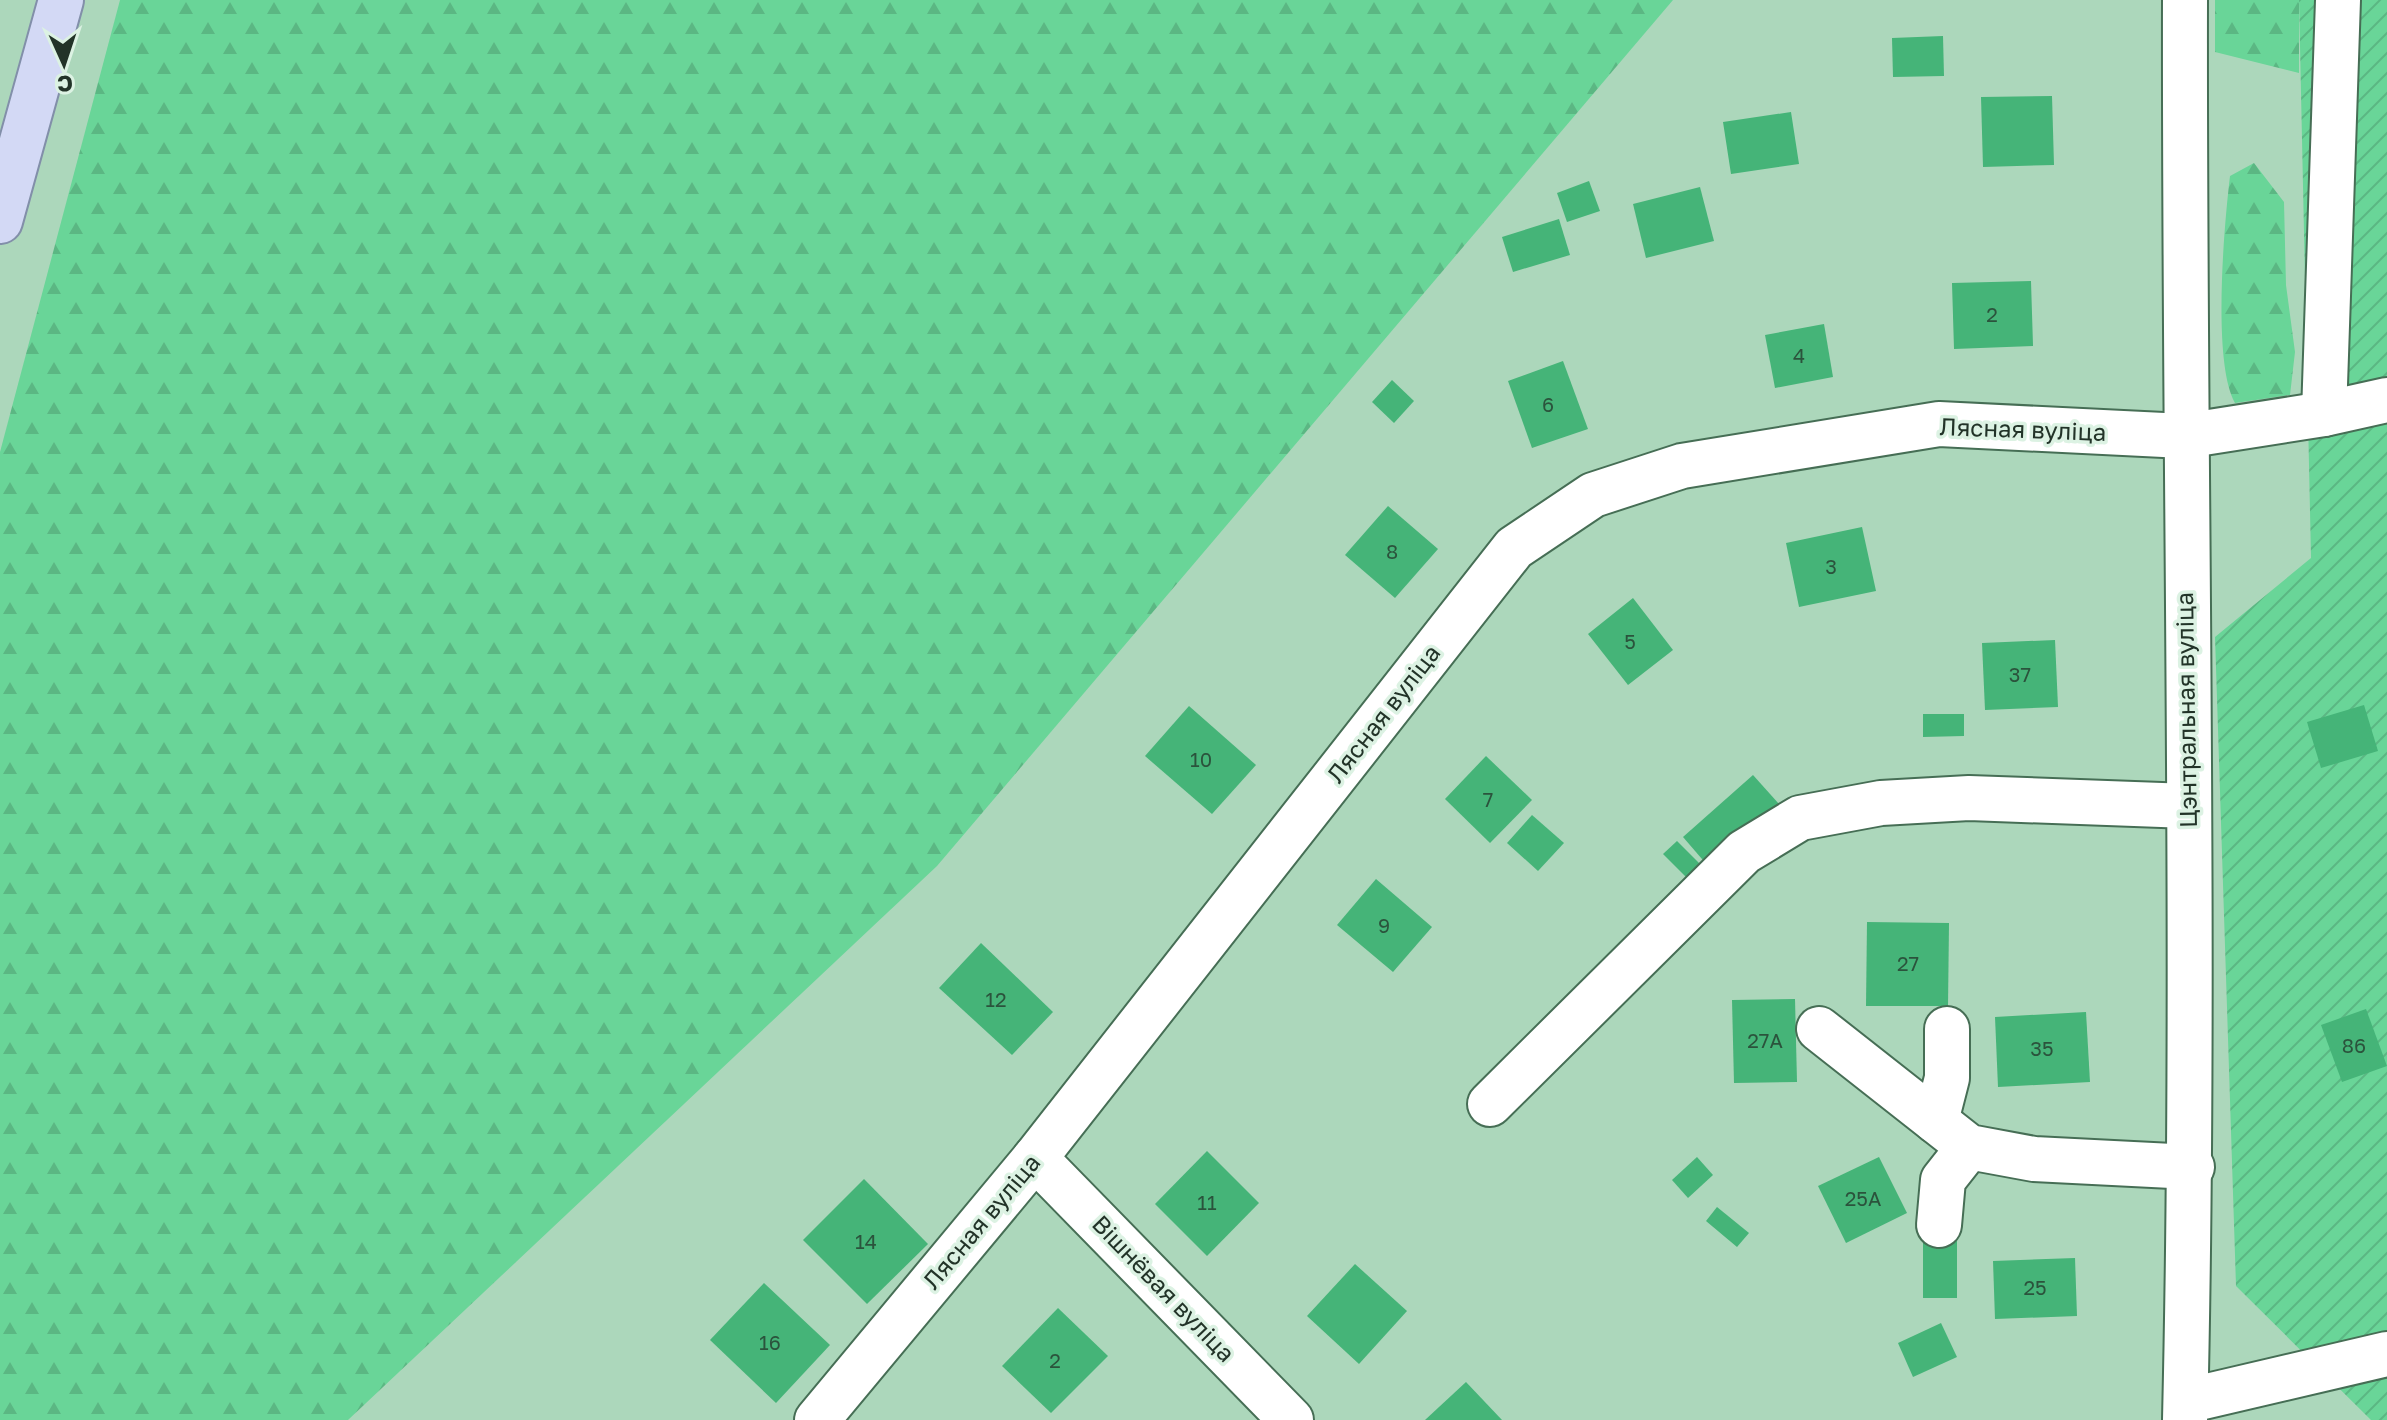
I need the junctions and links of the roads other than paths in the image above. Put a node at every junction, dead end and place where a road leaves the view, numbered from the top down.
1 (61, 0) edge
2 (2185, 0) edge
3 (2338, 0) edge
4 (0, 221) edge
5 (2387, 400) edge
6 (2324, 414) junction
7 (2184, 436) junction
8 (2189, 806) junction
9 (1819, 1029) dead end
10 (1947, 1029) dead end
11 (1490, 1104) dead end
12 (1953, 1134) junction
13 (1035, 1158) junction
14 (2192, 1167) junction
15 (1939, 1225) dead end
16 (2387, 1354) edge
17 (2186, 1410) edge
18 (817, 1420) edge
19 (1291, 1420) edge

1 - 4 main road
2 - 7 street, Цэнтральная вуліца
3 - 6 street
5 - 6 street, Лясная вуліца
6 - 7 street, Лясная вуліца
7 - 8 street, Цэнтральная вуліца
7 - 13 street, Лясная вуліца
8 - 11 street
8 - 14 street, Цэнтральная вуліца
9 - 12 street
10 - 12 street
12 - 14 street
12 - 15 street
13 - 18 street, Лясная вуліца
13 - 19 street, Вішнёвая вуліца
14 - 17 street, Цэнтральная вуліца
16 - 17 street

